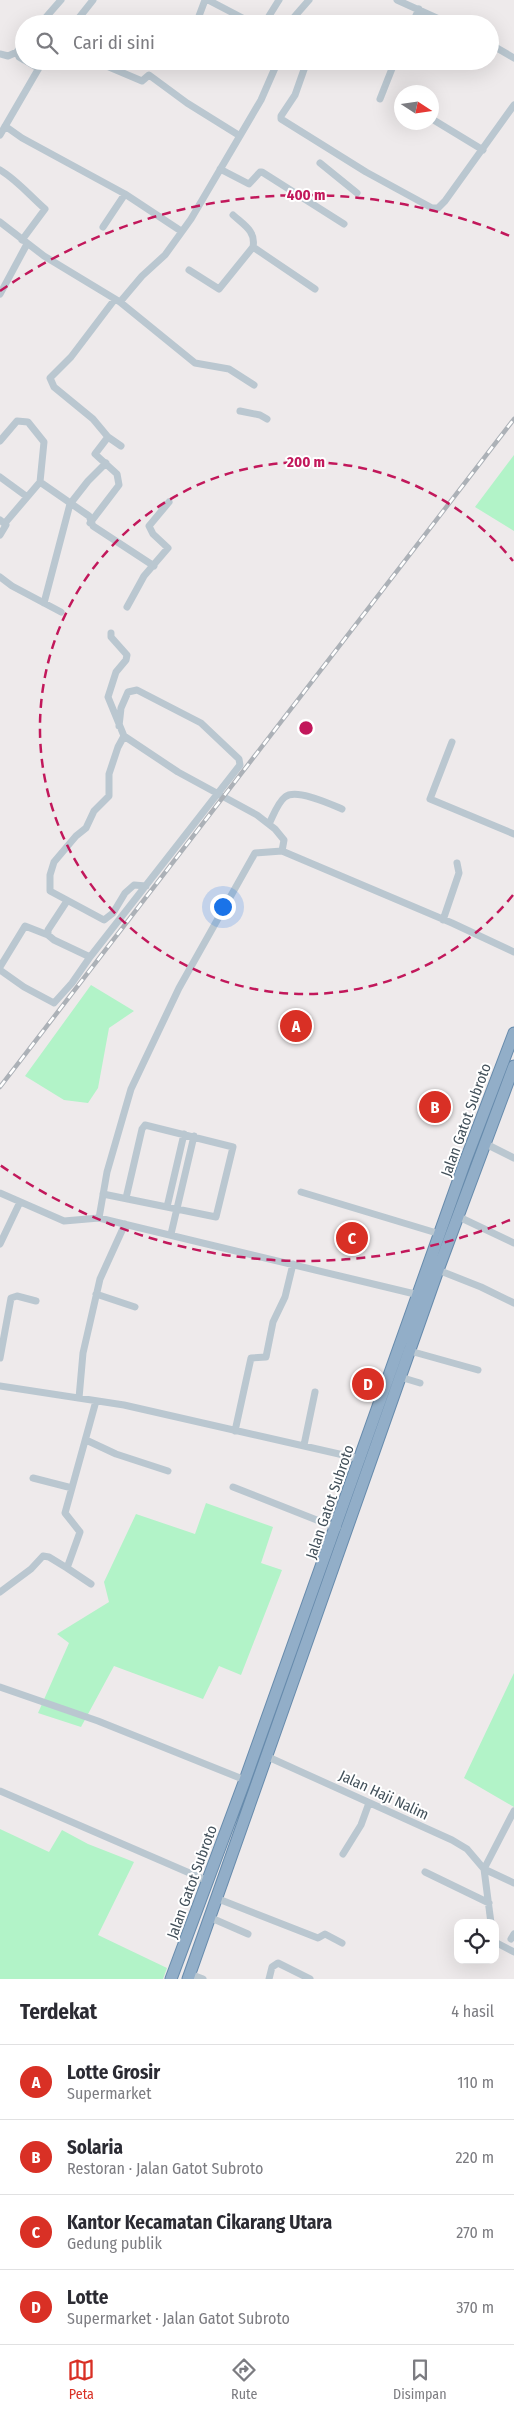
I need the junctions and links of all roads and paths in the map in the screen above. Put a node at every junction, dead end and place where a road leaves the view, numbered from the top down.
1 (61, 0) edge
2 (81, 0) edge
3 (204, 0) edge
4 (208, 0) edge
5 (279, 0) edge
6 (309, 0) edge
7 (397, 0) edge
8 (91, 2) edge
9 (419, 9) junction
10 (48, 15) edge
11 (81, 15) edge
12 (199, 15) edge
13 (237, 15) edge
14 (270, 15) edge
15 (296, 15) edge
16 (416, 15) edge
17 (431, 15) edge
18 (499, 49) edge
19 (15, 53) edge
20 (0, 54) edge
21 (514, 58) edge
22 (37, 70) edge
23 (116, 70) edge
24 (273, 70) edge
25 (304, 70) edge
26 (391, 70) edge
27 (380, 99) dead end
28 (514, 105) edge
29 (439, 123) edge
30 (5, 126) junction
31 (0, 135) edge
32 (240, 136) junction
33 (483, 150) junction
34 (320, 163) dead end
35 (220, 169) junction
36 (0, 170) edge
37 (357, 193) dead end
38 (125, 194) junction
39 (233, 216) dead end
40 (0, 222) edge
41 (344, 224) dead end
42 (102, 227) dead end
43 (182, 231) junction
44 (25, 242) junction
45 (253, 247) junction
46 (189, 270) dead end
47 (315, 289) dead end
48 (0, 294) edge
49 (117, 300) junction
50 (254, 385) dead end
51 (240, 411) dead end
52 (267, 419) dead end
53 (3, 432) edge
54 (108, 436) junction
55 (0, 440) edge
56 (121, 446) dead end
57 (106, 463) junction
58 (0, 477) edge
59 (40, 482) junction
60 (26, 496) junction
61 (169, 502) dead end
62 (70, 504) junction
63 (3, 521) edge
64 (90, 523) junction
65 (0, 535) edge
66 (154, 566) junction
67 (0, 577) edge
68 (44, 603) junction
69 (127, 607) dead end
70 (61, 612) dead end
71 (111, 633) dead end
72 (119, 726) junction
73 (124, 736) junction
74 (452, 742) dead end
75 (219, 793) junction
76 (342, 809) dead end
77 (269, 824) junction
78 (514, 834) edge
79 (282, 851) junction
80 (457, 863) dead end
81 (146, 886) junction
82 (67, 901) junction
83 (443, 920) junction
84 (48, 935) junction
85 (514, 952) edge
86 (90, 957) junction
87 (0, 969) edge
88 (514, 1033) edge
89 (513, 1073) edge
90 (184, 1134) junction
91 (194, 1136) junction
92 (484, 1143) junction
93 (514, 1158) edge
94 (0, 1192) edge
95 (301, 1192) dead end
96 (103, 1194) junction
97 (126, 1198) junction
98 (20, 1202) junction
99 (167, 1207) junction
100 (177, 1209) junction
101 (458, 1216) junction
102 (99, 1218) junction
103 (125, 1224) junction
104 (171, 1234) junction
105 (440, 1234) junction
106 (514, 1243) edge
107 (0, 1244) edge
108 (292, 1264) junction
109 (438, 1270) junction
110 (96, 1294) junction
111 (419, 1295) junction
112 (36, 1301) dead end
113 (514, 1303) edge
114 (135, 1307) dead end
115 (410, 1350) junction
116 (0, 1358) edge
117 (478, 1370) dead end
118 (400, 1377) junction
119 (420, 1383) dead end
120 (0, 1386) edge
121 (315, 1392) dead end
122 (79, 1398) junction
123 (96, 1400) junction
124 (235, 1431) junction
125 (86, 1440) junction
126 (304, 1445) junction
127 (361, 1459) junction
128 (168, 1471) dead end
129 (33, 1478) dead end
130 (234, 1486) dead end
131 (72, 1488) junction
132 (337, 1528) junction
133 (66, 1568) junction
134 (91, 1584) dead end
135 (0, 1592) edge
136 (0, 1687) edge
137 (266, 1756) junction
138 (245, 1780) junction
139 (0, 1791) edge
140 (369, 1803) junction
141 (514, 1811) edge
142 (343, 1854) dead end
143 (484, 1868) junction
144 (425, 1872) dead end
145 (208, 1881) junction
146 (514, 1883) edge
147 (216, 1898) junction
148 (489, 1903) junction
149 (209, 1917) junction
150 (491, 1919) edge
151 (248, 1934) dead end
152 (342, 1943) dead end
153 (499, 1944) edge
154 (514, 1952) edge
155 (189, 1976) edge
156 (171, 1979) edge
157 (203, 1979) edge
158 (268, 1979) edge
159 (310, 1979) edge

1 - 10 street
2 - 8 street
3 - 12 street
4 - 13 street
5 - 14 street
6 - 15 street
7 - 9 street
8 - 11 street
9 - 16 street
9 - 17 street
18 - 21 street
19 - 20 street
22 - 30 street
23 - 32 street
24 - 32 street
25 - 33 street
26 - 27 street
28 - 33 street
29 - 33 street
30 - 31 street
30 - 38 street
32 - 35 street
34 - 37 street
35 - 41 street
35 - 43 street
36 - 44 street
38 - 42 street
38 - 43 street
39 - 45 street
40 - 44 street
43 - 49 street
44 - 48 street
44 - 49 street
45 - 46 street
45 - 47 street
49 - 50 street
49 - 54 street
51 - 52 street
53 - 55 street
53 - 59 street
54 - 56 street
54 - 57 street
57 - 62 street
57 - 64 street
58 - 60 street
59 - 60 street
59 - 62 street
60 - 63 street
61 - 66 street
62 - 64 street
62 - 68 street
63 - 65 street
64 - 66 street
66 - 69 street
67 - 68 street
68 - 70 street
71 - 72 street
72 - 73 street
72 - 75 street
73 - 75 street
73 - 82 street
74 - 78 street
75 - 77 street
75 - 81 street
76 - 77 street
77 - 79 street
79 - 83 street
79 - 96 street
80 - 83 street
81 - 82 street
81 - 86 street
82 - 84 street
83 - 85 street
84 - 86 street
84 - 87 street
86 - 87 street
88 - 105 highway, Jalan Gatot Subroto
89 - 92 highway, Jalan Gatot Subroto
90 - 91 street
90 - 97 street
90 - 99 street
91 - 100 street
91 - 100 street
92 - 93 street
92 - 101 highway, Jalan Gatot Subroto
94 - 98 street
95 - 105 street
96 - 97 street
96 - 102 street
97 - 99 street
98 - 102 street
98 - 107 street
99 - 100 street
100 - 104 street
101 - 106 street
101 - 109 highway, Jalan Gatot Subroto
102 - 103 street
103 - 104 street
103 - 110 street
104 - 108 street
105 - 111 highway, Jalan Gatot Subroto
108 - 111 street
108 - 124 street
109 - 113 street
109 - 115 highway, Jalan Gatot Subroto
110 - 114 street
110 - 122 street
111 - 127 highway, Jalan Gatot Subroto
112 - 116 street
115 - 117 street
115 - 118 highway, Jalan Gatot Subroto
118 - 119 street
118 - 137 highway, Jalan Gatot Subroto
120 - 122 street
121 - 126 street
122 - 123 street
123 - 124 street
123 - 125 street
124 - 126 street
125 - 128 street
125 - 131 street
126 - 127 street
127 - 132 highway, Jalan Gatot Subroto
129 - 131 street
130 - 132 street
131 - 133 street
132 - 138 highway, Jalan Gatot Subroto
133 - 134 street
133 - 135 street
136 - 138 street
137 - 140 street, Jalan Haji Nalim
137 - 147 highway, Jalan Gatot Subroto
138 - 145 highway, Jalan Gatot Subroto
139 - 145 street
140 - 142 street
140 - 143 street, Jalan Haji Nalim
141 - 143 street
143 - 146 street
143 - 148 street
144 - 148 street
145 - 156 highway, Jalan Gatot Subroto
147 - 149 highway, Jalan Gatot Subroto
147 - 152 street
148 - 150 street
149 - 151 street
149 - 155 highway, Jalan Gatot Subroto
153 - 154 street
155 - 157 street
158 - 159 street

